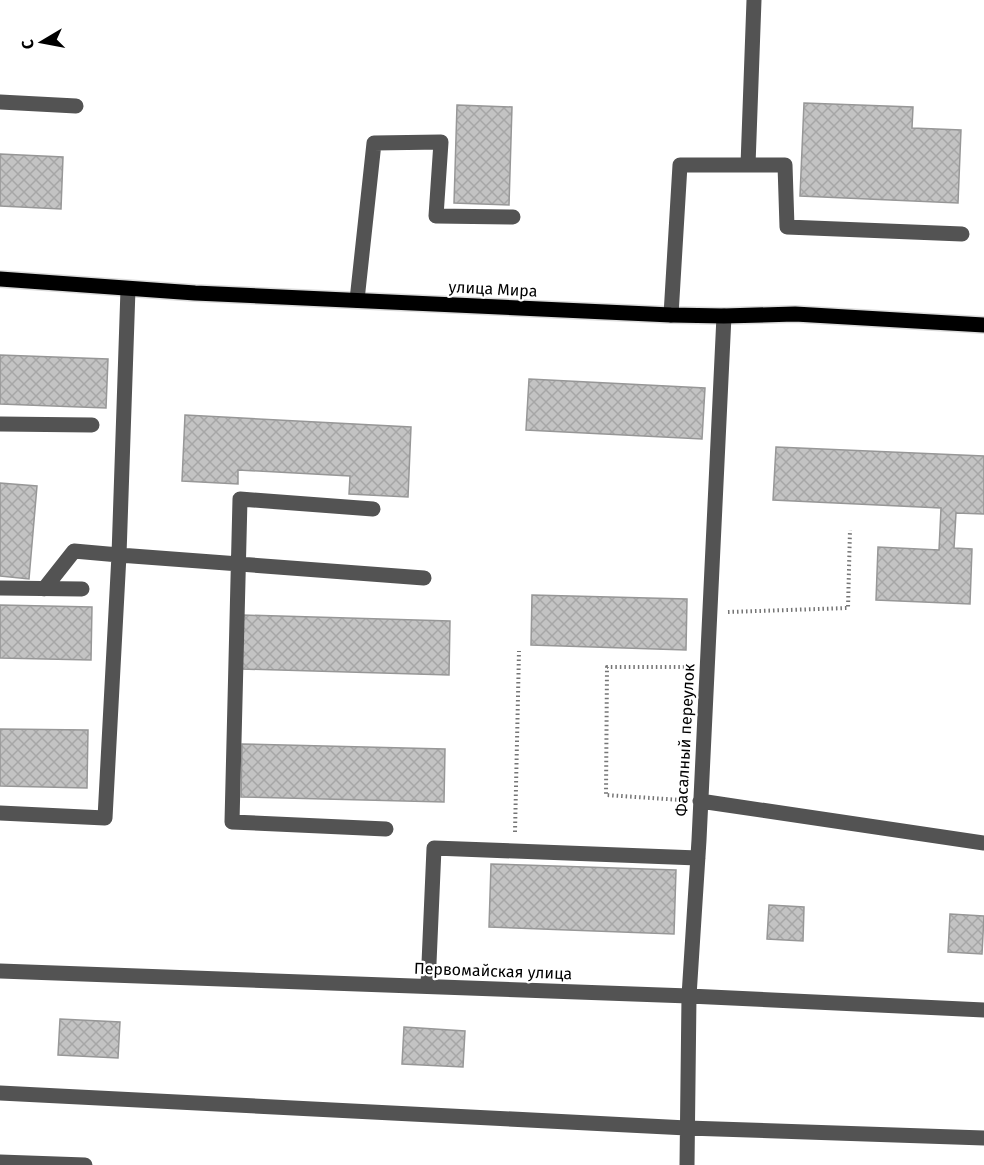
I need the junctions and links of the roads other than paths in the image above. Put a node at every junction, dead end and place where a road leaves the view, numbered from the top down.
1 (754, 0) edge
2 (0, 102) edge
3 (76, 106) dead end
4 (748, 165) junction
5 (513, 218) dead end
6 (962, 234) dead end
7 (0, 279) edge
8 (128, 289) junction
9 (357, 300) junction
10 (671, 315) junction
11 (724, 316) junction
12 (984, 325) edge
13 (0, 424) edge
14 (93, 425) dead end
15 (373, 509) dead end
16 (119, 555) junction
17 (239, 564) junction
18 (424, 578) dead end
19 (0, 588) edge
20 (44, 589) junction
21 (82, 590) dead end
22 (700, 801) junction
23 (0, 813) edge
24 (386, 829) dead end
25 (984, 843) edge
26 (698, 858) junction
27 (0, 970) edge
28 (428, 986) junction
29 (689, 996) junction
30 (984, 1010) edge
31 (0, 1093) edge
32 (687, 1128) junction
33 (984, 1138) edge
34 (0, 1162) edge
35 (85, 1165) edge
36 (687, 1165) edge

1 - 4 street
2 - 3 street
4 - 6 street
4 - 10 street
5 - 9 street
7 - 8 main road, улица Мира
8 - 9 main road, улица Мира
8 - 16 street
9 - 10 main road, улица Мира
10 - 11 main road, улица Мира
11 - 12 main road, улица Мира
11 - 22 street, Фасалный переулок
13 - 14 street
15 - 17 street
16 - 17 street
16 - 20 street
16 - 23 street
17 - 18 street
17 - 24 street
19 - 20 street
20 - 21 street
22 - 25 street
22 - 26 street, Фасалный переулок
26 - 28 street
26 - 29 street, Фасалный переулок
27 - 28 street, Первомайская улица
28 - 29 street, Первомайская улица
29 - 30 street, Первомайская улица
29 - 32 street, Фасалный переулок
31 - 32 street
32 - 33 street
32 - 36 street, Фасалный переулок
34 - 35 street

